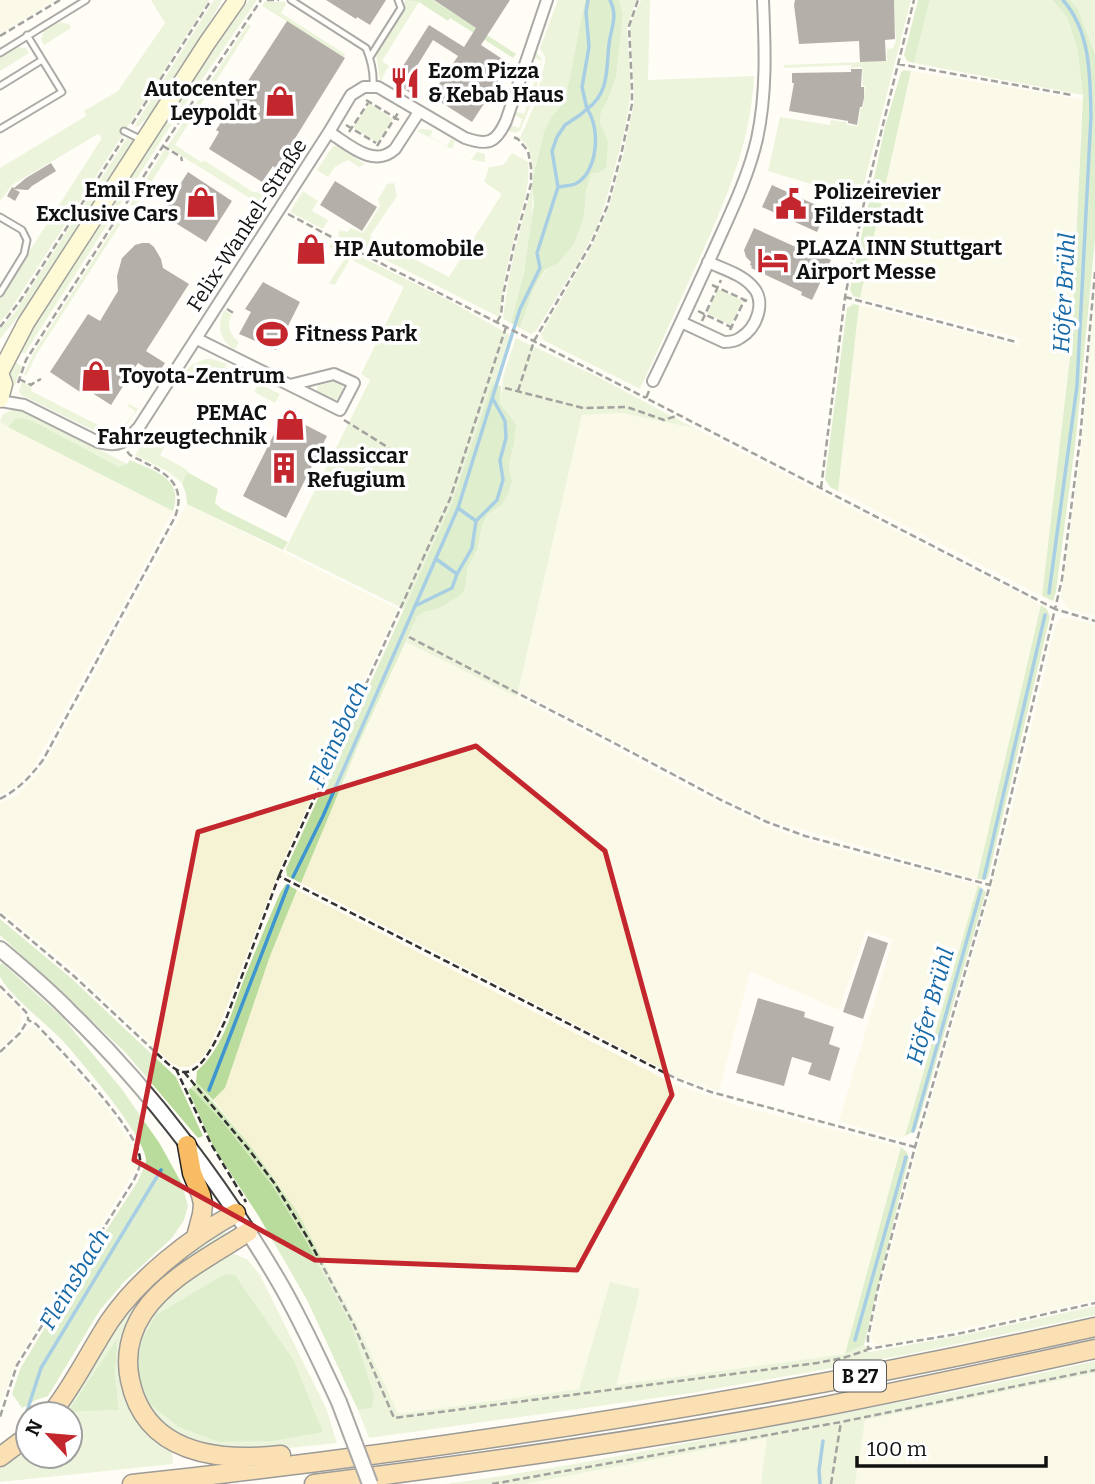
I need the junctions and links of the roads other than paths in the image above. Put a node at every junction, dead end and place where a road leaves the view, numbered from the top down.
1 (86, 0) edge
2 (228, 0) edge
3 (237, 0) edge
4 (291, 0) edge
5 (398, 0) edge
6 (547, 0) edge
7 (763, 0) edge
8 (27, 36) junction
9 (207, 43) junction
10 (0, 53) edge
11 (370, 57) junction
12 (42, 60) junction
13 (0, 86) edge
14 (375, 86) junction
15 (419, 112) junction
16 (0, 129) edge
17 (126, 131) road end
18 (329, 132) junction
19 (144, 141) junction
20 (0, 217) edge
21 (708, 262) junction
22 (0, 293) edge
23 (681, 322) junction
24 (26, 323) junction
25 (197, 339) junction
26 (0, 348) edge
27 (0, 373) edge
28 (653, 382) road end
29 (290, 385) junction
30 (0, 400) edge
31 (0, 948) edge
32 (187, 1145) junction
33 (236, 1213) junction
34 (248, 1232) junction
35 (196, 1237) junction
36 (1095, 1327) edge
37 (1095, 1349) edge
38 (61, 1400) edge
39 (331, 1461) junction
40 (132, 1484) edge
41 (314, 1484) edge
42 (369, 1484) edge

1 - 8 lane
2 - 9 main road
3 - 9 main road
4 - 11 lane
5 - 11 lane
6 - 15 street
7 - 21 street
8 - 10 lane
8 - 12 lane
9 - 19 main road
11 - 14 lane
12 - 13 lane
12 - 16 lane
14 - 15 street
14 - 18 street, Felix-Wankel-Straße
15 - 18 street, Felix-Wankel-Straße
17 - 19 lane
18 - 25 street, Felix-Wankel-Straße
19 - 24 main road
20 - 22 lane
21 - 23 street
21 - 23 street
23 - 28 street
24 - 26 main road
24 - 27 main road
25 - 29 street, Felix-Wankel-Straße
25 - 30 street, Felix-Wankel-Straße
27 - 30 main road
29 - 29 street, Felix-Wankel-Straße
31 - 32 street
32 - 33 street
32 - 35 highway
33 - 34 street
33 - 35 highway
34 - 39 highway
34 - 42 street, bridge
35 - 38 highway
36 - 39 highway, B 27
37 - 41 highway, B 27
39 - 40 highway, B 27

